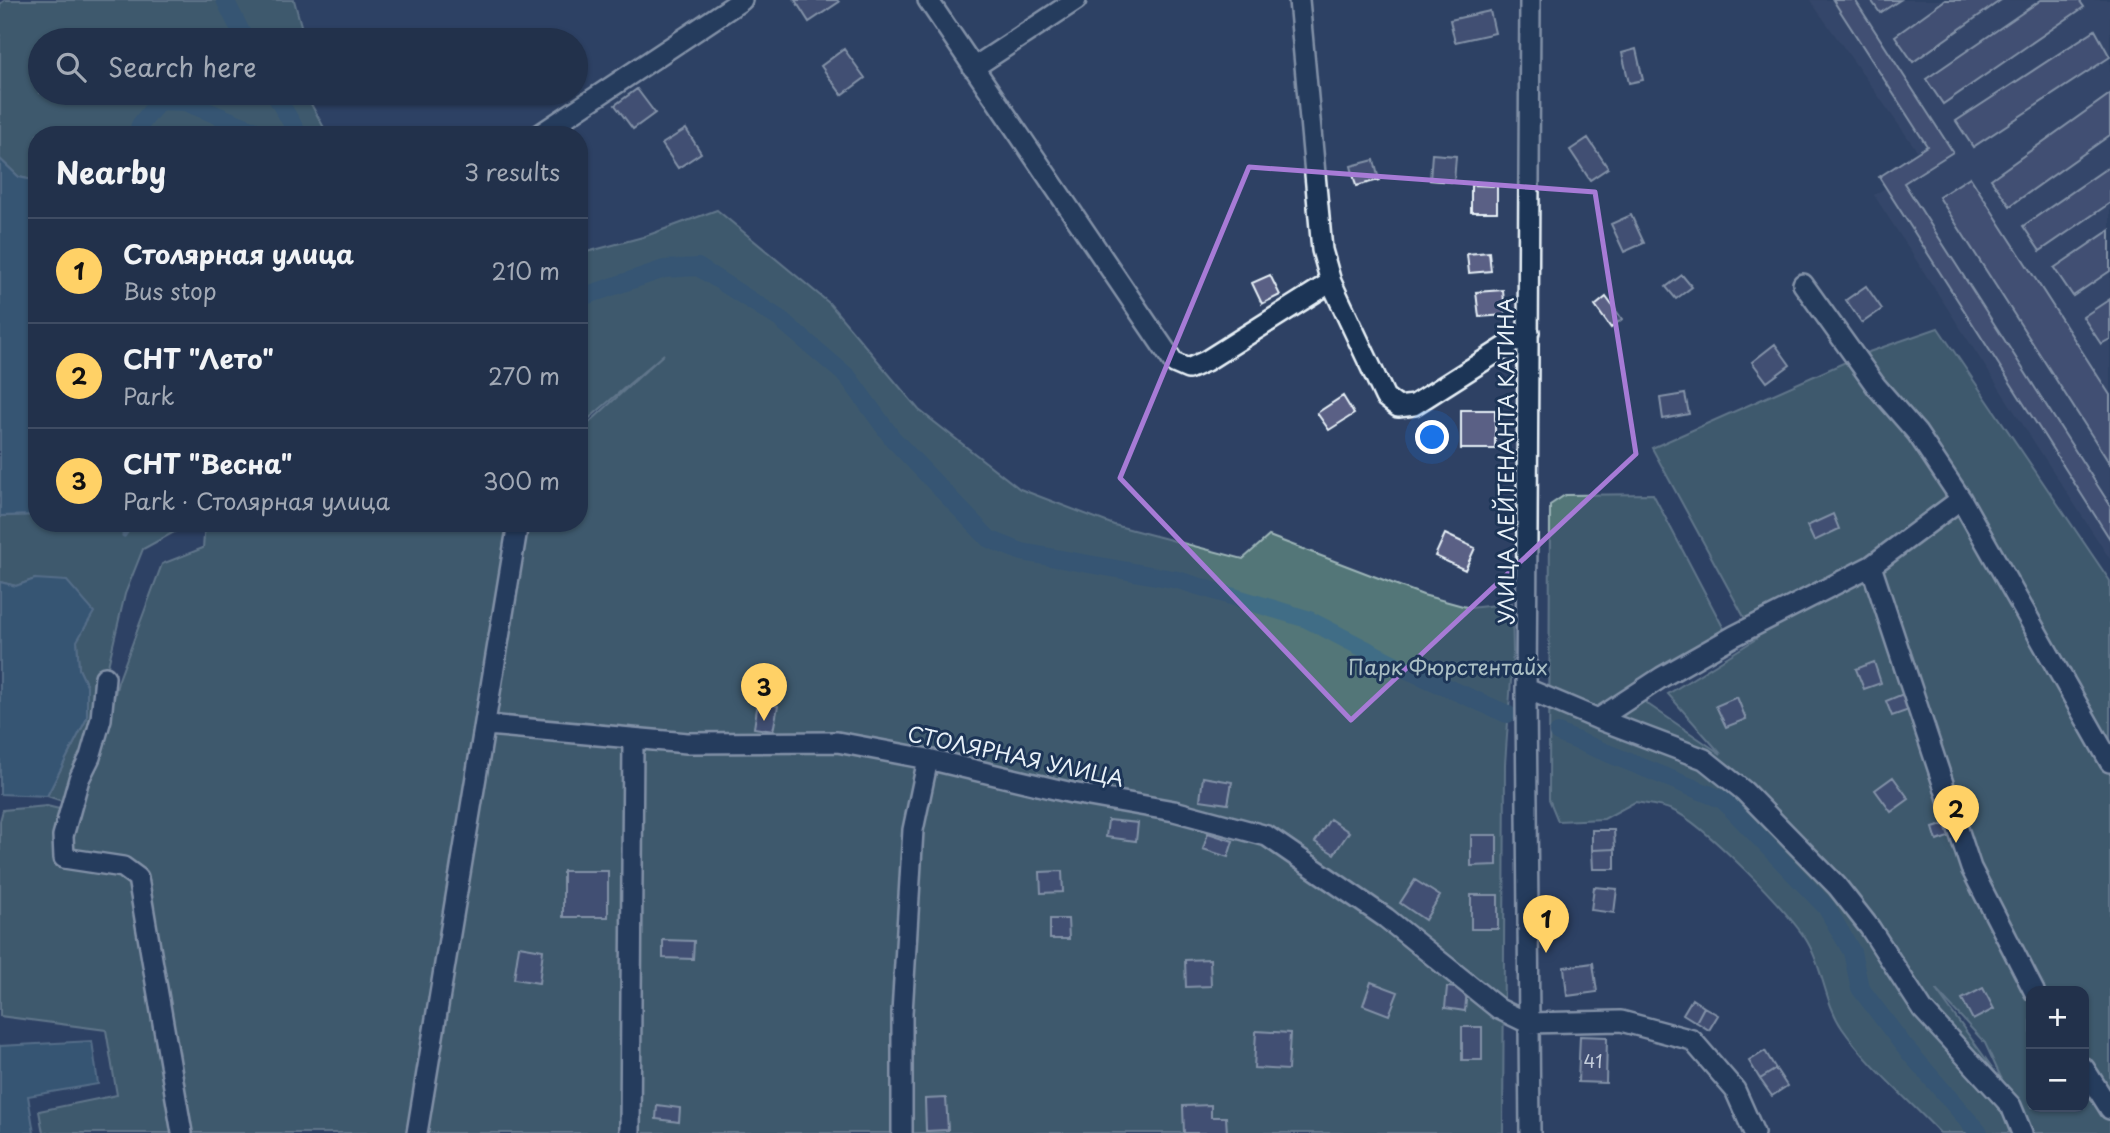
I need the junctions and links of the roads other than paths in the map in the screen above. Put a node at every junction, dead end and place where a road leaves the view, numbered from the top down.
1 (742, 0) edge
2 (928, 0) edge
3 (1076, 0) edge
4 (1299, 0) edge
5 (1530, 0) edge
6 (973, 68) junction
7 (588, 102) edge
8 (584, 105) edge
9 (553, 126) edge
10 (1331, 282) junction
11 (1803, 284) dead end
12 (1529, 332) junction
13 (1961, 499) junction
14 (517, 532) edge
15 (1871, 566) junction
16 (105, 677) dead end
17 (1527, 689) junction
18 (1598, 719) junction
19 (487, 725) junction
20 (634, 740) junction
21 (928, 759) junction
22 (2110, 762) edge
23 (2031, 986) edge
24 (1528, 1023) junction
25 (2089, 1076) edge
26 (2110, 1109) edge
27 (182, 1133) edge
28 (417, 1133) edge
29 (630, 1133) edge
30 (902, 1133) edge
31 (1530, 1133) edge
32 (1754, 1133) edge
33 (2022, 1133) edge

1 - 7 street
2 - 6 street
3 - 6 street
4 - 10 street
5 - 12 street, УЛИЦА ЛЕЙТЕНАНТА КАТИНА
6 - 10 street
8 - 9 street
10 - 12 street
11 - 13 street
12 - 17 street, УЛИЦА ЛЕЙТЕНАНТА КАТИНА
13 - 15 street
13 - 22 street
14 - 19 street
15 - 18 street
15 - 23 street
16 - 27 street
17 - 18 street
17 - 24 street, УЛИЦА ЛЕЙТЕНАНТА КАТИНА
18 - 33 street
19 - 20 street, СТОЛЯРНАЯ УЛИЦА
19 - 28 street
20 - 21 street, СТОЛЯРНАЯ УЛИЦА
20 - 29 street
21 - 24 street, СТОЛЯРНАЯ УЛИЦА
21 - 30 street
24 - 31 street, УЛИЦА ЛЕЙТЕНАНТА КАТИНА
24 - 32 street, СТОЛЯРНАЯ УЛИЦА
25 - 26 street

